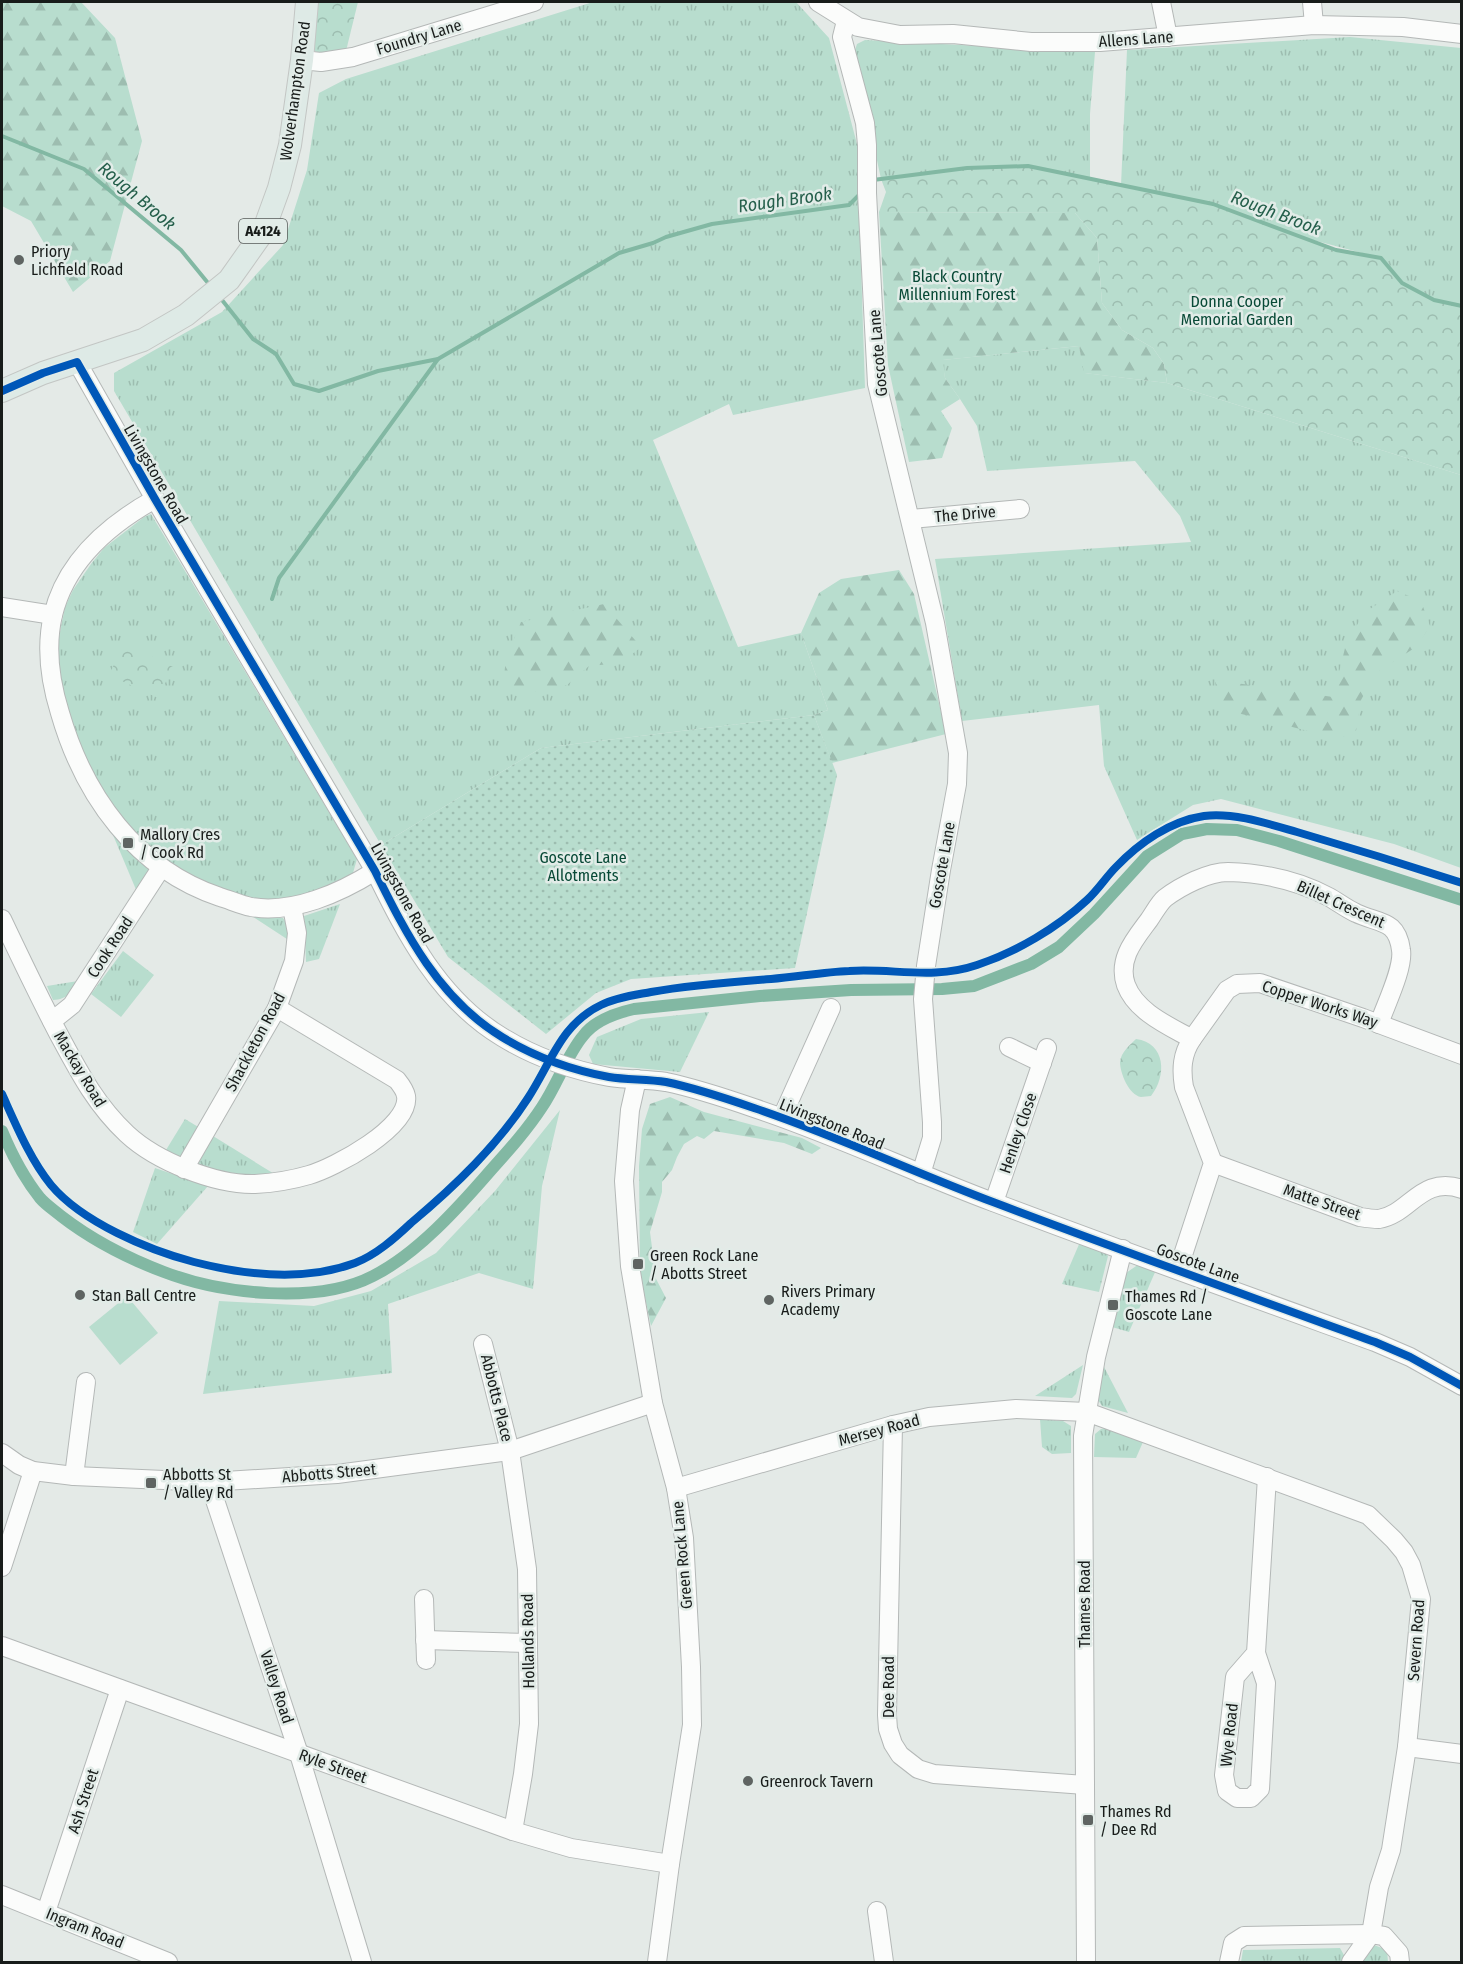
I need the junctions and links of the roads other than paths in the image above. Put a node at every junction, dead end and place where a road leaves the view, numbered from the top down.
1 (307, 2) edge
2 (534, 2) edge
3 (818, 2) edge
4 (1161, 2) edge
5 (1312, 2) edge
6 (846, 21) junction
7 (1314, 25) junction
8 (1461, 34) edge
9 (1168, 37) junction
10 (302, 60) junction
11 (77, 362) junction
12 (2, 391) edge
13 (155, 499) junction
14 (1020, 509) dead end
15 (911, 519) junction
16 (2, 607) edge
17 (53, 615) junction
18 (161, 868) junction
19 (375, 871) junction
20 (292, 907) junction
21 (2, 919) edge
22 (278, 1008) junction
23 (831, 1008) dead end
24 (52, 1021) junction
25 (1379, 1024) junction
26 (1192, 1039) junction
27 (1009, 1047) dead end
28 (1461, 1055) edge
29 (637, 1079) junction
30 (782, 1118) junction
31 (1213, 1163) junction
32 (184, 1169) junction
33 (921, 1174) junction
34 (1461, 1189) edge
35 (993, 1202) junction
36 (1123, 1250) junction
37 (1178, 1270) junction
38 (483, 1344) dead end
39 (86, 1382) dead end
40 (1461, 1386) edge
41 (653, 1403) junction
42 (1087, 1412) junction
43 (893, 1425) junction
44 (510, 1451) junction
45 (2, 1453) edge
46 (33, 1471) junction
47 (74, 1476) junction
48 (1267, 1477) junction
49 (209, 1482) junction
50 (676, 1488) junction
51 (2, 1567) edge
52 (424, 1599) dead end
53 (425, 1640) junction
54 (528, 1644) junction
55 (2, 1646) edge
56 (1256, 1653) junction
57 (426, 1660) dead end
58 (120, 1689) junction
59 (1407, 1747) junction
60 (299, 1754) junction
61 (1461, 1754) edge
62 (1085, 1785) junction
63 (513, 1831) junction
64 (670, 1864) junction
65 (2, 1895) edge
66 (877, 1911) dead end
67 (46, 1912) junction
68 (1371, 1934) junction
69 (168, 1962) edge
70 (362, 1962) edge
71 (657, 1962) edge
72 (884, 1962) edge
73 (1086, 1962) edge
74 (1229, 1962) edge
75 (1351, 1962) edge
76 (1400, 1962) edge

1 - 10 main road, Wolverhampton Road / A4124
2 - 10 street, Foundry Lane
3 - 6 street, Allens Lane
4 - 9 street
5 - 7 street
6 - 9 street, Allens Lane
6 - 15 street, Goscote Lane
7 - 8 street, Allens Lane
7 - 9 street, Allens Lane
10 - 11 main road, Wolverhampton Road / A4124
11 - 12 main road, A4124
11 - 13 street, Livingstone Road
13 - 17 street
13 - 19 street, Livingstone Road
14 - 15 street, The Drive
15 - 33 street, Goscote Lane
16 - 17 street
17 - 18 street
18 - 20 street
18 - 24 street, Cook Road
19 - 20 street
19 - 29 street, Livingstone Road
20 - 22 street, Shackleton Road
21 - 24 street, Mackay Road
22 - 32 street, Shackleton Road
22 - 32 street, Mackay Road
23 - 30 street, Livingstone Road
24 - 32 street, Mackay Road
25 - 26 street, Copper Works Way
25 - 26 street, Billet Crescent
25 - 28 street, Copper Works Way
26 - 31 street, Copper Works Way
27 - 35 street, Henley Close
29 - 30 street, Livingstone Road
29 - 41 street, Green Rock Lane
30 - 33 street, Livingstone Road
31 - 34 street, Matte Street
31 - 37 street
33 - 35 street, Goscote Lane
35 - 36 street, Goscote Lane
36 - 37 street, Goscote Lane
36 - 42 street, Thames Road
37 - 40 street, Goscote Lane
38 - 44 street, Abbotts Place
39 - 47 street
41 - 44 street, Abbotts Street
41 - 50 street, Green Rock Lane
42 - 43 street, Mersey Road
42 - 48 street, Severn Road
42 - 62 street, Thames Road
43 - 50 street, Mersey Road
43 - 62 street, Dee Road
44 - 49 street, Abbotts Street
44 - 54 street, Hollands Road
45 - 46 street, Abbotts Street
46 - 47 street, Abbotts Street
46 - 51 street
47 - 49 street, Abbotts Street
48 - 56 street, Wye Road
48 - 59 street, Severn Road
49 - 60 street, Valley Road
50 - 64 street, Green Rock Lane
52 - 53 street
53 - 54 street
53 - 57 street
54 - 63 street, Hollands Road
55 - 58 street, Ryle Street
56 - 56 street, Wye Road
58 - 60 street, Ryle Street
58 - 67 street, Ash Street
59 - 61 street
59 - 68 street, Severn Road
60 - 63 street, Ryle Street
60 - 70 street, Valley Road
62 - 73 street, Thames Road
63 - 64 street, Ryle Street
64 - 71 street, Green Rock Lane
65 - 67 street, Ingram Road
66 - 72 street
67 - 69 street, Ingram Road
68 - 74 street
68 - 75 street, Severn Road
68 - 76 street

